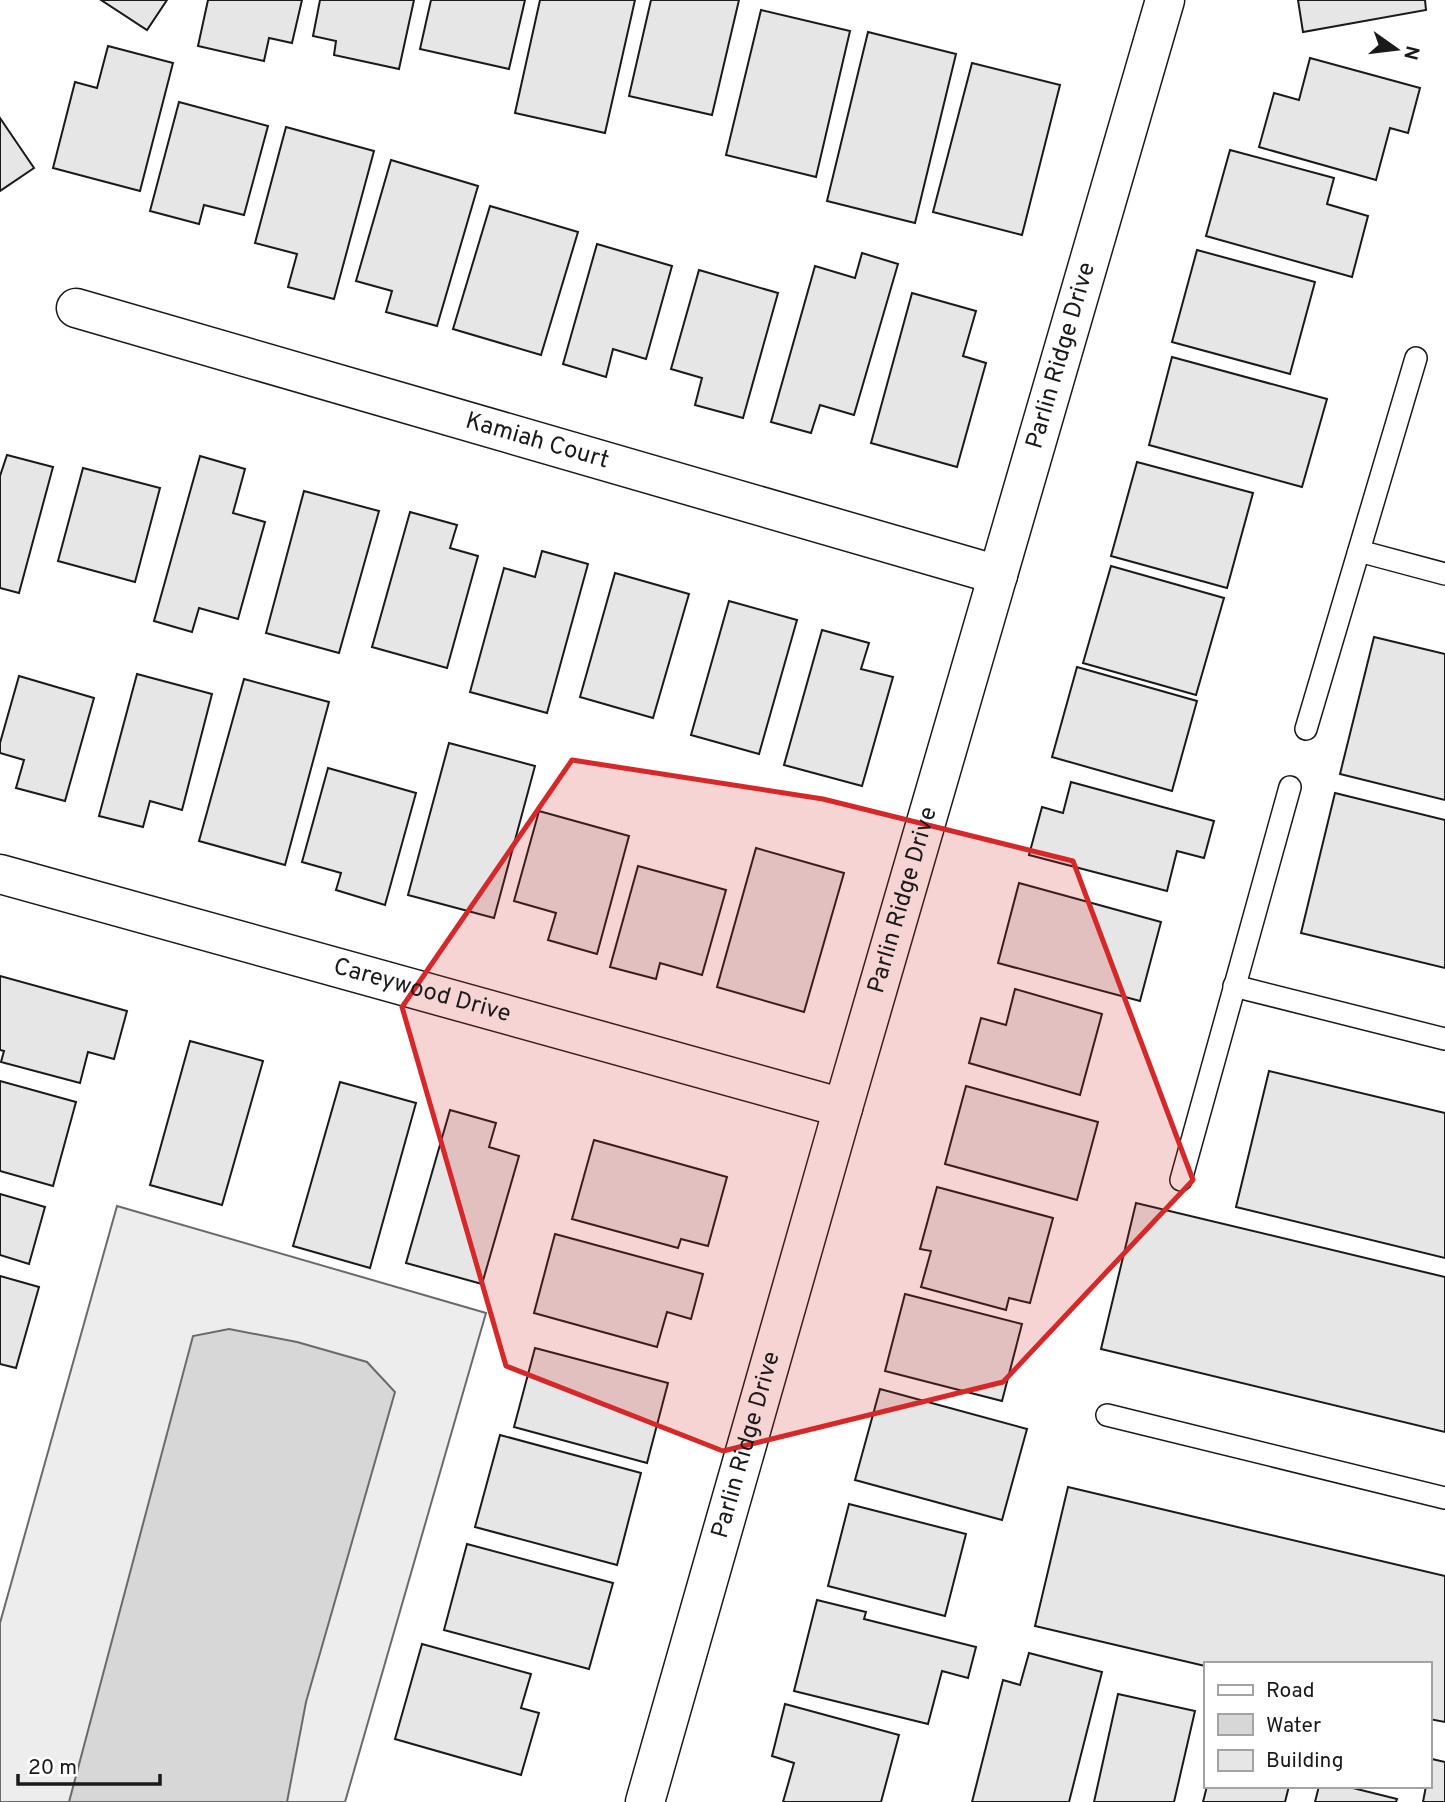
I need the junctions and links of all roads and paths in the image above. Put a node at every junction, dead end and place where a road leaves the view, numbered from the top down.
1 (1165, 0) edge
2 (76, 308) dead end
3 (1416, 358) dead end
4 (1359, 551) junction
5 (1445, 574) edge
6 (998, 575) junction
7 (1306, 729) dead end
8 (1290, 787) dead end
9 (0, 874) edge
10 (1234, 986) junction
11 (1445, 1038) edge
12 (843, 1108) junction
13 (1181, 1180) dead end
14 (1107, 1415) dead end
15 (1445, 1498) edge
16 (645, 1802) edge

1 - 6 street, Parlin Ridge Drive
2 - 6 street, Kamiah Court
3 - 4 lane
4 - 5 lane
4 - 7 lane
6 - 12 street, Parlin Ridge Drive
8 - 10 lane
9 - 12 street, Careywood Drive
10 - 11 lane
10 - 13 lane
12 - 16 street, Parlin Ridge Drive
14 - 15 lane

